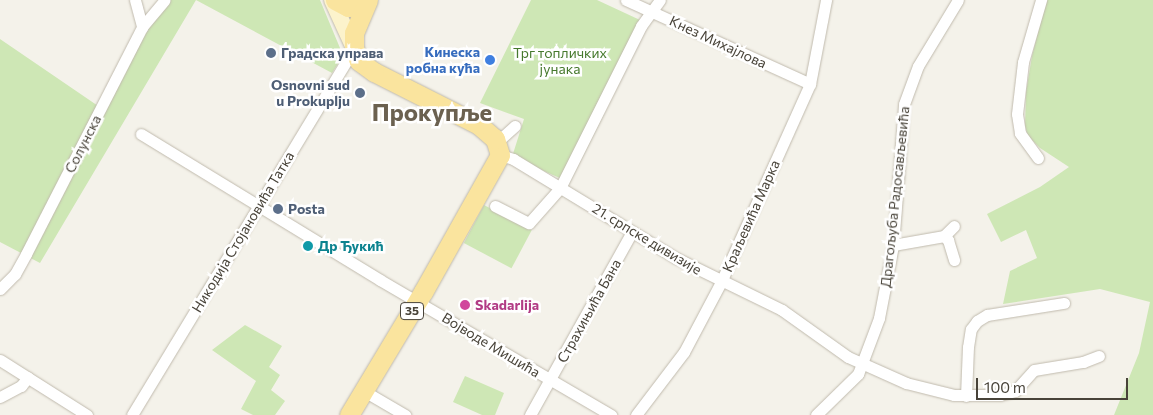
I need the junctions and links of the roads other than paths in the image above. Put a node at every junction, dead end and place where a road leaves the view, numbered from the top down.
1 (135, 0) edge
2 (165, 0) edge
3 (334, 0) edge
4 (368, 0) edge
5 (626, 0) edge
6 (660, 0) edge
7 (826, 0) edge
8 (958, 0) edge
9 (1041, 0) edge
10 (650, 10) junction
11 (142, 27) junction
12 (354, 48) junction
13 (810, 84) junction
14 (515, 126) dead end
15 (141, 134) dead end
16 (498, 148) junction
17 (1038, 158) dead end
18 (560, 188) junction
19 (260, 204) junction
20 (494, 206) dead end
21 (954, 226) dead end
22 (632, 232) junction
23 (944, 236) junction
24 (893, 246) junction
25 (954, 260) dead end
26 (721, 282) junction
27 (0, 289) edge
28 (418, 301) junction
29 (1064, 303) dead end
30 (1098, 356) dead end
31 (0, 360) edge
32 (863, 364) junction
33 (28, 377) junction
34 (550, 380) junction
35 (364, 391) junction
36 (966, 396) junction
37 (0, 397) edge
38 (87, 415) edge
39 (132, 415) edge
40 (349, 415) edge
41 (405, 415) edge
42 (530, 415) edge
43 (612, 415) edge
44 (636, 415) edge
45 (816, 415) edge

1 - 11 street
2 - 11 street, Солунска
3 - 4 main road
3 - 12 main road
4 - 12 main road
5 - 10 street, Кнез Михајлова
6 - 10 street
7 - 13 street, Краљевића Марка
8 - 24 street, Драгољуба Радосављевића
9 - 17 street
10 - 13 street, Кнез Михајлова
10 - 18 street
11 - 27 street, Солунска
12 - 16 main road, 21. српске дивизије
12 - 19 street, Никодија Стојановића Татка
13 - 26 street, Краљевића Марка
14 - 16 street
15 - 19 street, Војводе Мишића
16 - 18 street, 21. српске дивизије
16 - 28 main road, 35
18 - 20 street
18 - 22 street, 21. српске дивизије
19 - 28 street, Војводе Мишића
19 - 39 street, Никодија Стојановића Татка
21 - 23 street
22 - 26 street, 21. српске дивизије
22 - 34 street, Страхињића Бана
23 - 24 street
23 - 25 street
24 - 32 street, Драгољуба Радосављевића
26 - 32 street, 21. српске дивизије
26 - 44 street, Краљевића Марка
28 - 34 street, Војводе Мишића
28 - 35 main road, 35
29 - 36 street
30 - 36 street, 21. српске дивизије
31 - 33 street
32 - 36 street, 21. српске дивизије
32 - 45 street, Драгољуба Радосављевића
33 - 37 street
33 - 38 street
34 - 42 street, Страхињића Бана
34 - 43 street, Војводе Мишића
35 - 40 main road, 35
35 - 41 street

